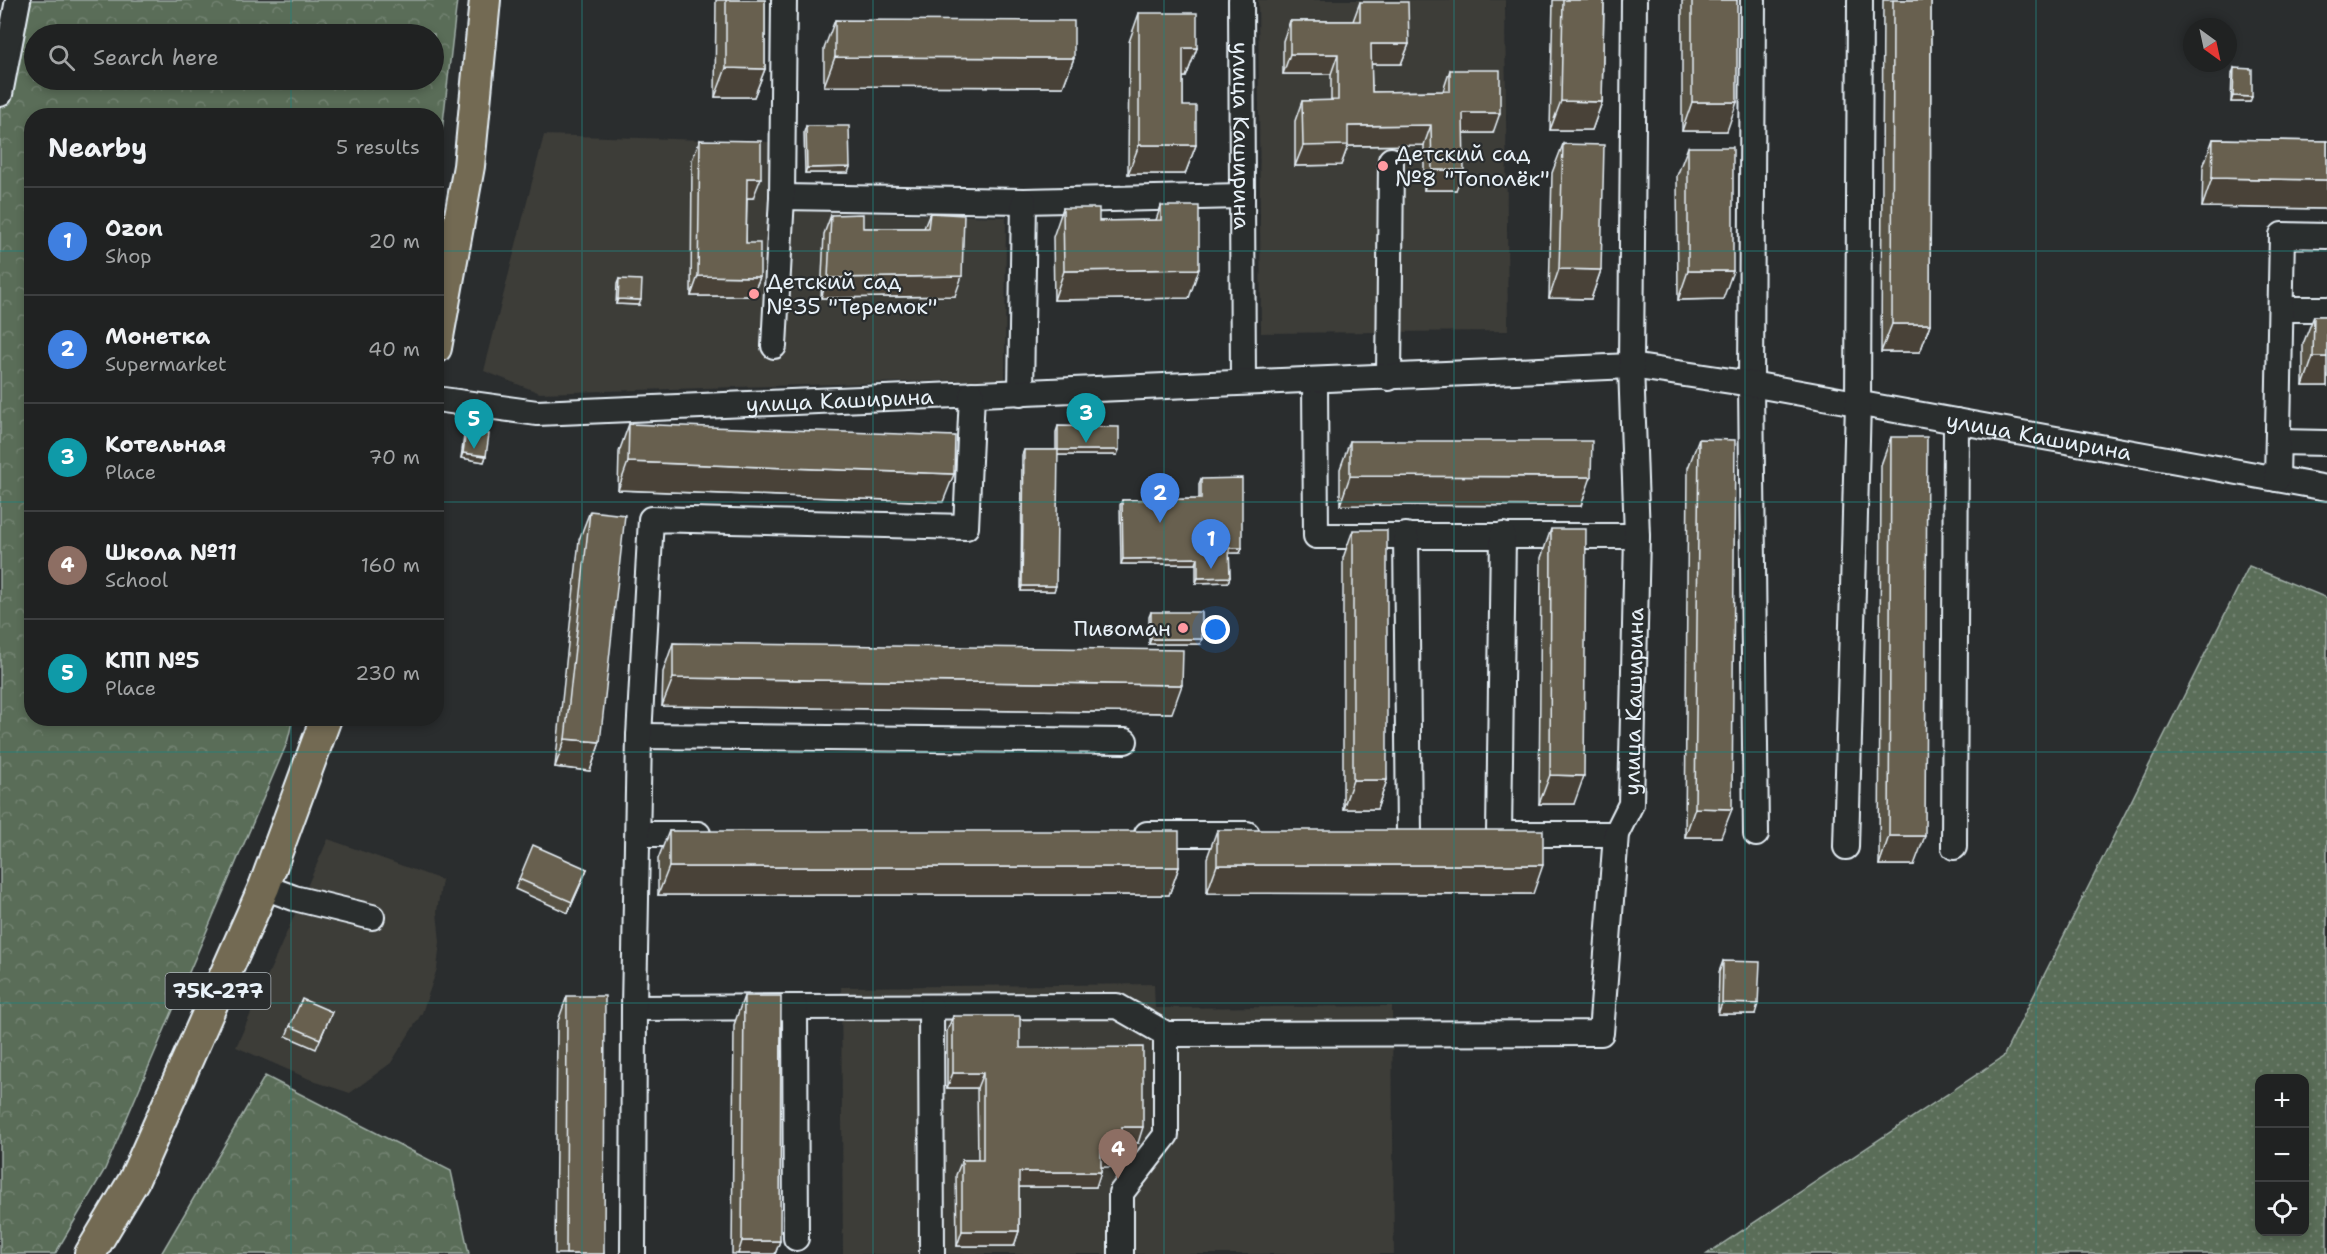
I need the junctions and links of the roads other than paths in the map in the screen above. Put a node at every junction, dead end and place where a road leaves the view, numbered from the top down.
1 (18, 0) edge
2 (485, 0) edge
3 (784, 0) edge
4 (1241, 0) edge
5 (1634, 0) edge
6 (1753, 0) edge
7 (1860, 0) edge
8 (0, 94) edge
9 (1391, 160) dead end
10 (1242, 196) junction
11 (1024, 201) junction
12 (782, 203) junction
13 (2327, 236) edge
14 (444, 304) edge
15 (2281, 309) junction
16 (2327, 309) edge
17 (774, 346) dead end
18 (1631, 366) junction
19 (1389, 378) junction
20 (1315, 380) junction
21 (1243, 382) junction
22 (1751, 384) junction
23 (1022, 393) junction
24 (972, 394) junction
25 (444, 400) edge
26 (1858, 403) junction
27 (1956, 421) junction
28 (2278, 442) junction
29 (2327, 443) edge
30 (2277, 479) junction
31 (2327, 488) edge
32 (1406, 535) junction
33 (1503, 535) junction
34 (1637, 536) junction
35 (323, 726) edge
36 (639, 736) junction
37 (1125, 741) dead end
38 (638, 834) junction
39 (720, 834) edge
40 (1124, 834) edge
41 (1266, 834) edge
42 (1408, 834) edge
43 (1616, 834) junction
44 (1756, 834) dead end
45 (1846, 847) dead end
46 (1954, 847) dead end
47 (264, 887) junction
48 (372, 916) dead end
49 (795, 1007) junction
50 (931, 1007) junction
51 (634, 1008) junction
52 (1166, 1034) junction
53 (796, 1238) dead end
54 (90, 1254) edge
55 (633, 1254) edge
56 (932, 1254) edge
57 (1121, 1254) edge

1 - 8 street
2 - 14 main road
3 - 12 street
4 - 10 street, улица Каширина
5 - 18 street, улица Каширина
6 - 22 street
7 - 26 street
9 - 19 street
10 - 11 street
10 - 21 street, улица Каширина
11 - 12 street
11 - 23 street
12 - 17 street
13 - 15 street
15 - 16 street
15 - 28 street
18 - 19 street, улица Каширина
18 - 22 street, улица Каширина
18 - 34 street, улица Каширина
19 - 20 street, улица Каширина
20 - 21 street, улица Каширина
20 - 32 street
21 - 23 street, улица Каширина
22 - 26 street, улица Каширина
22 - 44 street
23 - 24 street, улица Каширина
24 - 25 street, улица Каширина
24 - 36 street
26 - 27 street, улица Каширина
26 - 45 street
27 - 30 street, улица Каширина
27 - 46 street
28 - 29 street
28 - 30 street
30 - 31 street, улица Каширина
32 - 33 street
32 - 42 street
33 - 34 street
33 - 43 street
34 - 43 street, улица Каширина
35 - 47 main road, 75К-277
36 - 37 street
36 - 38 street
38 - 39 street
38 - 51 street
40 - 41 street
43 - 52 street, улица Каширина
47 - 48 street
47 - 54 main road, 75К-277
49 - 50 street
49 - 51 street
49 - 53 street
50 - 52 street
50 - 56 street
51 - 55 street
52 - 57 street

